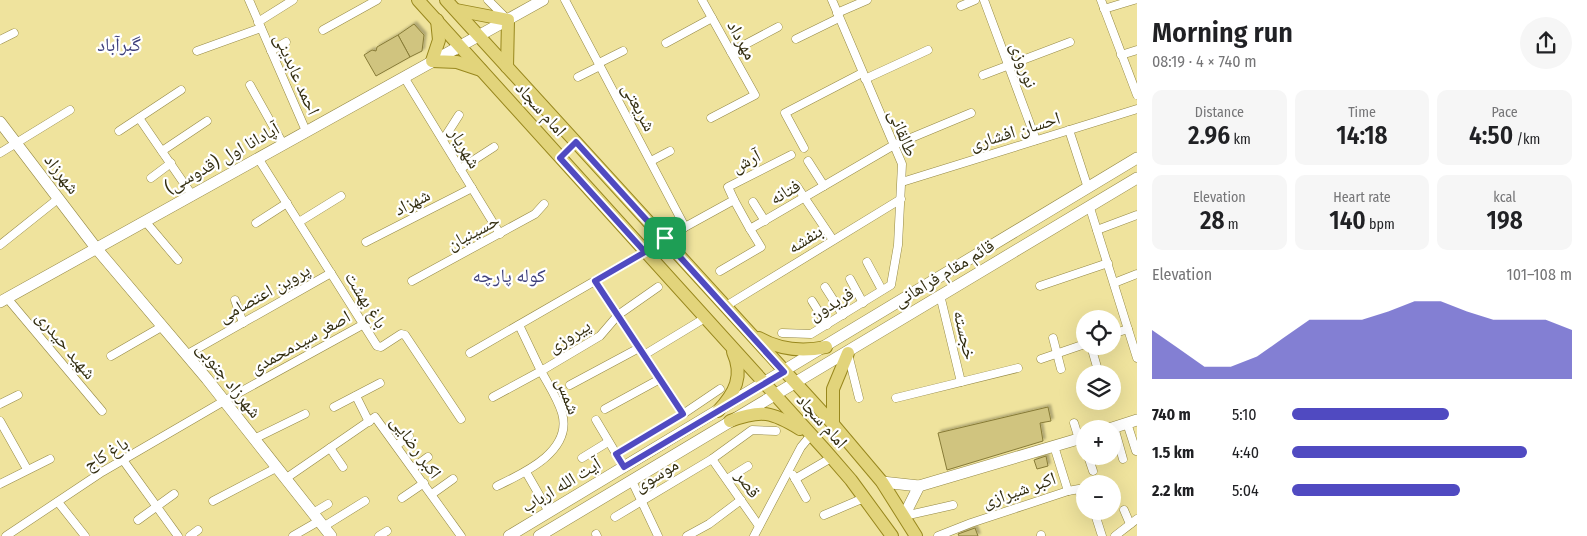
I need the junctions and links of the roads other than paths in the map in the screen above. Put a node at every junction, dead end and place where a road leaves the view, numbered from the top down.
1 (249, 0) edge
2 (293, 0) edge
3 (377, 0) edge
4 (418, 0) edge
5 (446, 0) edge
6 (488, 0) edge
7 (542, 0) edge
8 (565, 0) edge
9 (702, 0) edge
10 (832, 0) edge
11 (867, 0) edge
12 (975, 0) edge
13 (984, 0) edge
14 (1101, 0) edge
15 (1134, 0) edge
16 (961, 6) dead end
17 (1104, 9) junction
18 (456, 10) junction
19 (838, 16) junction
20 (712, 18) junction
21 (437, 20) junction
22 (508, 20) junction
23 (259, 25) junction
24 (778, 27) dead end
25 (323, 30) dead end
26 (14, 33) dead end
27 (479, 35) junction
28 (796, 39) dead end
29 (0, 40) edge
30 (286, 42) dead end
31 (1070, 42) dead end
32 (666, 43) dead end
33 (460, 46) junction
34 (928, 50) dead end
35 (1137, 50) edge
36 (198, 51) dead end
37 (271, 51) junction
38 (623, 52) dead end
39 (731, 52) junction
40 (1121, 55) junction
41 (432, 61) junction
42 (600, 65) junction
43 (1008, 66) junction
44 (507, 67) junction
45 (483, 71) junction
46 (864, 76) junction
47 (983, 76) dead end
48 (404, 77) junction
49 (578, 77) dead end
50 (250, 85) dead end
51 (181, 90) dead end
52 (1137, 95) edge
53 (1137, 109) edge
54 (70, 110) dead end
55 (971, 113) dead end
56 (459, 114) dead end
57 (139, 118) junction
58 (711, 118) dead end
59 (207, 121) dead end
60 (0, 122) edge
61 (1069, 130) junction
62 (119, 131) dead end
63 (306, 132) junction
64 (443, 140) junction
65 (1036, 140) junction
66 (14, 142) junction
67 (576, 142) junction
68 (283, 144) junction
69 (894, 145) junction
70 (494, 147) dead end
71 (804, 148) dead end
72 (162, 151) junction
73 (670, 151) dead end
74 (0, 152) edge
75 (791, 155) dead end
76 (258, 158) junction
77 (560, 158) junction
78 (1137, 158) edge
79 (650, 161) junction
80 (808, 161) dead end
81 (171, 164) junction
82 (460, 169) junction
83 (151, 178) dead end
84 (1137, 178) edge
85 (902, 182) junction
86 (796, 185) dead end
87 (824, 186) junction
88 (472, 188) junction
89 (1088, 188) junction
90 (192, 195) junction
91 (341, 196) dead end
92 (59, 198) junction
93 (804, 198) junction
94 (901, 199) junction
95 (734, 200) junction
96 (753, 202) dead end
97 (287, 203) junction
98 (544, 204) dead end
99 (1090, 208) junction
100 (1137, 215) edge
101 (765, 220) junction
102 (145, 221) junction
103 (256, 222) dead end
104 (298, 222) junction
105 (685, 227) junction
106 (750, 229) junction
107 (1097, 230) junction
108 (500, 234) junction
109 (665, 238) junction
110 (832, 240) junction
111 (366, 242) dead end
112 (0, 245) edge
113 (96, 248) junction
114 (645, 252) junction
115 (178, 260) dead end
116 (867, 262) dead end
117 (1108, 263) junction
118 (720, 271) dead end
119 (331, 273) junction
120 (1137, 274) edge
121 (850, 279) dead end
122 (412, 281) dead end
123 (595, 281) junction
124 (1114, 283) junction
125 (890, 285) joint
126 (825, 286) dead end
127 (1040, 286) dead end
128 (658, 287) dead end
129 (882, 290) junction
130 (940, 295) junction
131 (2, 300) edge
132 (235, 300) dead end
133 (812, 301) dead end
134 (863, 303) junction
135 (726, 306) junction
136 (843, 315) junction
137 (618, 316) junction
138 (705, 318) junction
139 (243, 323) junction
140 (364, 324) junction
141 (519, 325) junction
142 (827, 325) junction
143 (163, 326) junction
144 (1128, 329) junction
145 (1121, 331) edge
146 (749, 332) junction
147 (782, 333) dead end
148 (848, 334) junction
149 (1134, 337) edge
150 (1053, 338) dead end
151 (730, 345) junction
152 (826, 347) junction
153 (1076, 347) edge
154 (852, 350) junction
155 (641, 351) junction
156 (470, 353) dead end
157 (1057, 354) junction
158 (186, 355) junction
159 (111, 356) dead end
160 (1137, 358) edge
161 (1041, 359) dead end
162 (1018, 368) dead end
163 (1061, 369) dead end
164 (541, 371) junction
165 (784, 372) junction
166 (660, 379) junction
167 (961, 382) junction
168 (380, 383) dead end
169 (794, 383) junction
170 (764, 384) junction
171 (570, 386) dead end
172 (720, 389) dead end
173 (18, 395) dead end
174 (356, 396) junction
175 (493, 397) dead end
176 (771, 397) junction
177 (859, 398) dead end
178 (896, 398) dead end
179 (224, 401) junction
180 (0, 404) edge
181 (334, 407) dead end
182 (605, 409) dead end
183 (102, 411) dead end
184 (718, 411) junction
185 (305, 414) dead end
186 (683, 414) junction
187 (461, 419) dead end
188 (596, 420) dead end
189 (0, 421) edge
190 (730, 421) junction
191 (1132, 421) edge
192 (369, 422) junction
193 (1074, 422) dead end
194 (833, 424) junction
195 (1076, 426) edge
196 (776, 431) dead end
197 (409, 436) dead end
198 (811, 436) junction
199 (254, 439) junction
200 (1076, 441) edge
201 (608, 442) junction
202 (397, 445) junction
203 (1054, 446) junction
204 (330, 448) junction
205 (1136, 451) edge
206 (1121, 453) edge
207 (616, 454) junction
208 (428, 458) dead end
209 (582, 458) dead end
210 (712, 458) junction
211 (831, 458) junction
212 (50, 459) dead end
213 (1123, 459) dead end
214 (123, 460) junction
215 (1091, 465) edge
216 (748, 466) dead end
217 (344, 467) dead end
218 (624, 467) junction
219 (276, 468) junction
220 (413, 468) junction
221 (27, 470) junction
222 (789, 470) junction
223 (1093, 471) dead end
224 (526, 472) junction
225 (606, 478) junction
226 (285, 479) junction
227 (453, 479) dead end
228 (727, 479) junction
229 (795, 479) junction
230 (632, 481) junction
231 (882, 482) junction
232 (424, 483) junction
233 (0, 484) edge
234 (497, 486) dead end
235 (919, 486) junction
236 (1076, 490) edge
237 (614, 491) junction
238 (1068, 491) junction
239 (174, 494) dead end
240 (432, 494) junction
241 (402, 498) dead end
242 (806, 498) dead end
243 (864, 498) junction
244 (741, 500) junction
245 (213, 501) dead end
246 (365, 501) dead end
247 (642, 501) junction
248 (58, 502) junction
249 (328, 504) dead end
250 (953, 505) dead end
251 (157, 507) junction
252 (1124, 510) dead end
253 (549, 512) junction
254 (824, 515) dead end
255 (904, 516) junction
256 (615, 517) dead end
257 (1137, 519) edge
258 (138, 520) dead end
259 (318, 520) junction
260 (1097, 520) edge
261 (1130, 524) junction
262 (760, 526) junction
263 (198, 530) dead end
264 (387, 531) dead end
265 (6, 536) edge
266 (85, 536) edge
267 (178, 536) edge
268 (190, 536) edge
269 (293, 536) edge
270 (331, 536) edge
271 (379, 536) edge
272 (461, 536) edge
273 (509, 536) edge
274 (539, 536) edge
275 (658, 536) edge
276 (687, 536) edge
277 (754, 536) edge
278 (892, 536) edge
279 (916, 536) edge
280 (938, 536) edge
281 (1102, 536) edge
282 (1115, 536) edge

1 - 23 street, احمد عابدینی
2 - 23 street, احمد عابدینی
3 - 25 street
4 - 21 main road, امام سجاد
5 - 18 main road, امام سجاد
6 - 22 street
7 - 22 main road, آپادانا اول (قدوسی)
8 - 42 street, شریعتی
9 - 20 street, مهرداد
10 - 19 street, طالقانی
11 - 19 street
12 - 16 street
13 - 43 street, نوروزی
14 - 17 street
15 - 17 street
17 - 40 street
18 - 22 main road
18 - 27 main road, امام سجاد
19 - 28 street
19 - 46 street, طالقانی
20 - 32 street
20 - 39 street, مهرداد
21 - 33 main road, امام سجاد
21 - 41 main road
22 - 27 main road, آپادانا اول (قدوسی)
22 - 44 main road
23 - 36 street, احمد عابدینی
23 - 37 street, احمد عابدینی
24 - 39 street
26 - 29 street
27 - 33 main road, آپادانا اول (قدوسی)
27 - 44 main road, امام سجاد
30 - 37 street
31 - 43 street
33 - 41 main road, آپادانا اول (قدوسی)
33 - 45 main road, امام سجاد
34 - 46 street
35 - 40 street
37 - 63 street, احمد عابدینی
38 - 42 street
39 - 58 street, مهرداد
40 - 52 street
41 - 45 main road
41 - 48 main road, آپادانا اول (قدوسی)
42 - 49 street
42 - 79 street, شریعتی
43 - 47 street
43 - 65 street, نوروزی
44 - 67 main road, امام سجاد
45 - 77 main road, امام سجاد
46 - 69 street, طالقانی
46 - 71 street
48 - 63 main road, آپادانا اول (قدوسی)
48 - 64 street, شهریار
50 - 68 street
51 - 57 street
53 - 61 street, احسان افشاری
54 - 66 street
55 - 69 street, فتانه
56 - 64 street
57 - 62 street
57 - 72 street
59 - 72 street
60 - 66 main road, شهرزاد
61 - 65 street, احسان افشاری
61 - 89 street
63 - 68 main road, آپادانا اول (قدوسی)
64 - 82 street, شهریار
65 - 85 street, احسان افشاری
66 - 74 street
66 - 92 main road, شهرزاد
67 - 77 main road
67 - 109 main road, امام سجاد
68 - 76 main road, آپادانا اول (قدوسی)
69 - 85 street, طالقانی
69 - 87 street, فتانه
70 - 82 street
72 - 81 street
73 - 79 street
75 - 95 street, آرش
76 - 90 main road, آپادانا اول (قدوسی)
76 - 97 street, باغ بهشت
77 - 114 main road, امام سجاد
78 - 89 main road, قائم مقام فراهانی
79 - 105 street, شریعتی
80 - 87 street
81 - 83 street
81 - 90 street
82 - 88 street, شهریار
84 - 99 main road, قائم مقام فراهانی
85 - 94 street, طالقانی
86 - 93 street
87 - 93 street, فتانه
88 - 108 street, شهریار
88 - 111 street, شهزاد
89 - 148 main road, قائم مقام فراهانی
90 - 102 main road, آپادانا اول (قدوسی)
91 - 104 street
92 - 112 street
92 - 113 main road, شهرزاد
93 - 101 street, فتانه
93 - 110 street
94 - 110 street, بنفشه
94 - 125 street, طالقانی
95 - 105 street, آرش
95 - 106 street, آرش
96 - 101 street
97 - 103 street
97 - 104 street, باغ بهشت
98 - 108 street, حسینیان
99 - 107 street
99 - 130 main road, قائم مقام فراهانی
100 - 107 street
101 - 106 street, فتانه
102 - 113 main road, آپادانا اول (قدوسی)
102 - 115 street
104 - 119 street, باغ بهشت
105 - 109 street, آرش
106 - 118 street
107 - 117 street
108 - 122 street, حسینیان
109 - 135 main road, امام سجاد
110 - 135 street, بنفشه
113 - 131 main road, آپادانا اول (قدوسی)
113 - 143 main road, شهرزاد جنوبی
114 - 123 street
114 - 138 main road, امام سجاد
116 - 129 street
117 - 124 street
117 - 127 street
119 - 139 street, پروین اعتصامی
119 - 140 street, باغ بهشت
120 - 124 street
121 - 134 street
123 - 137 street
123 - 141 street
124 - 144 street
125 - 129 street, فریدون
126 - 136 street
128 - 137 street, پیروزی
129 - 134 street, فریدون
130 - 154 main road, قائم مقام فراهانی
130 - 167 street, خجسته
131 - 183 street, شهید حیدری
132 - 139 street
133 - 142 street
134 - 136 street, فریدون
135 - 146 main road, امام سجاد
136 - 142 street, فریدون
137 - 155 street
137 - 164 street, پیروزی
138 - 151 main road, امام سجاد
138 - 155 street
139 - 158 street, پروین اعتصامی
140 - 179 street, اصغر سیدمحمدی
140 - 187 street, باغ بهشت
141 - 156 street
141 - 164 street
142 - 147 street, فریدون
143 - 158 main road, شهرزاد جنوبی
143 - 159 street
144 - 145 street
144 - 149 street
146 - 152 main road
146 - 165 main road, امام سجاد
148 - 152 main road, قائم مقام فراهانی
148 - 154 main road
149 - 160 street
150 - 157 street
151 - 170 main road, امام سجاد
151 - 184 main road
152 - 165 main road, قائم مقام فراهانی
153 - 157 street
154 - 169 main road, قائم مقام فراهانی
154 - 177 street
154 - 194 main road
155 - 166 street
155 - 171 street
157 - 161 street
157 - 163 street
158 - 179 main road, شهرزاد جنوبی
162 - 167 street, خجسته
164 - 175 street, شمس
164 - 224 street, شمس
165 - 169 main road, امام سجاد
165 - 170 main road, آیت الله ارباب
166 - 182 street
166 - 186 street
167 - 178 street, خجسته
168 - 174 street
169 - 176 main road, قائم مقام فراهانی
169 - 194 main road, امام سجاد
170 - 176 main road, امام سجاد
170 - 184 main road, آیت الله ارباب
172 - 186 street
173 - 180 street
174 - 181 street
174 - 192 street
176 - 190 main road, آیت الله ارباب
176 - 198 main road, امام سجاد
179 - 199 main road, شهرزاد جنوبی
179 - 214 street, باغ کاج
184 - 218 main road, آیت الله ارباب
185 - 199 street
186 - 207 street
188 - 201 street
189 - 221 street
190 - 198 main road
190 - 230 main road, آیت الله ارباب
191 - 205 street
192 - 202 street, اکبر رضایی
192 - 204 street, اکبر رضایی
193 - 195 street
194 - 231 main road, امام سجاد
196 - 210 street, موسوی
197 - 202 street
198 - 211 main road, امام سجاد
198 - 222 street
199 - 219 main road, شهرزاد جنوبی
200 - 203 main road
201 - 207 street
201 - 209 street
202 - 220 street, اکبر رضایی
203 - 235 main road
203 - 238 street, اکبر شیرازی
204 - 217 street
204 - 226 street, اکبر رضایی
206 - 213 street
207 - 218 street
208 - 220 street
210 - 228 street, قصر
210 - 247 street, موسوی
211 - 229 street
211 - 243 main road, امام سجاد
212 - 221 street
214 - 248 street, باغ کاج
214 - 251 street
215 - 223 street
216 - 228 street
218 - 225 main road, آیت الله ارباب
219 - 226 main road, شهرزاد جنوبی
219 - 245 street
220 - 232 street, اکبر رضایی
221 - 233 street
222 - 229 street
222 - 262 street
224 - 234 street, شمس
224 - 253 street
225 - 237 main road
225 - 253 main road, آیت الله ارباب
226 - 259 main road, شهرزاد جنوبی
227 - 240 street
228 - 244 street, قصر
229 - 242 street
230 - 237 main road, آیت الله ارباب
230 - 247 street
231 - 235 main road
231 - 255 main road, امام سجاد
232 - 240 street, اکبر رضایی
232 - 241 street
235 - 255 main road
236 - 238 street
237 - 274 main road, آیت الله ارباب
238 - 280 street, اکبر شیرازی
239 - 251 street
240 - 272 street, اکبر رضایی
243 - 254 street
243 - 278 main road, امام سجاد
244 - 262 street, قصر
244 - 276 street
246 - 259 street
247 - 256 street, موسوی
247 - 275 street
248 - 265 street, باغ کاج
248 - 266 street
249 - 259 street
250 - 255 street
251 - 258 street
251 - 267 street
252 - 261 street
253 - 273 main road, آیت الله ارباب
255 - 279 main road, امام سجاد
257 - 261 street
259 - 269 street
259 - 270 main road, شهرزاد جنوبی
260 - 281 street
261 - 282 street
262 - 277 street
263 - 268 street
264 - 271 street

